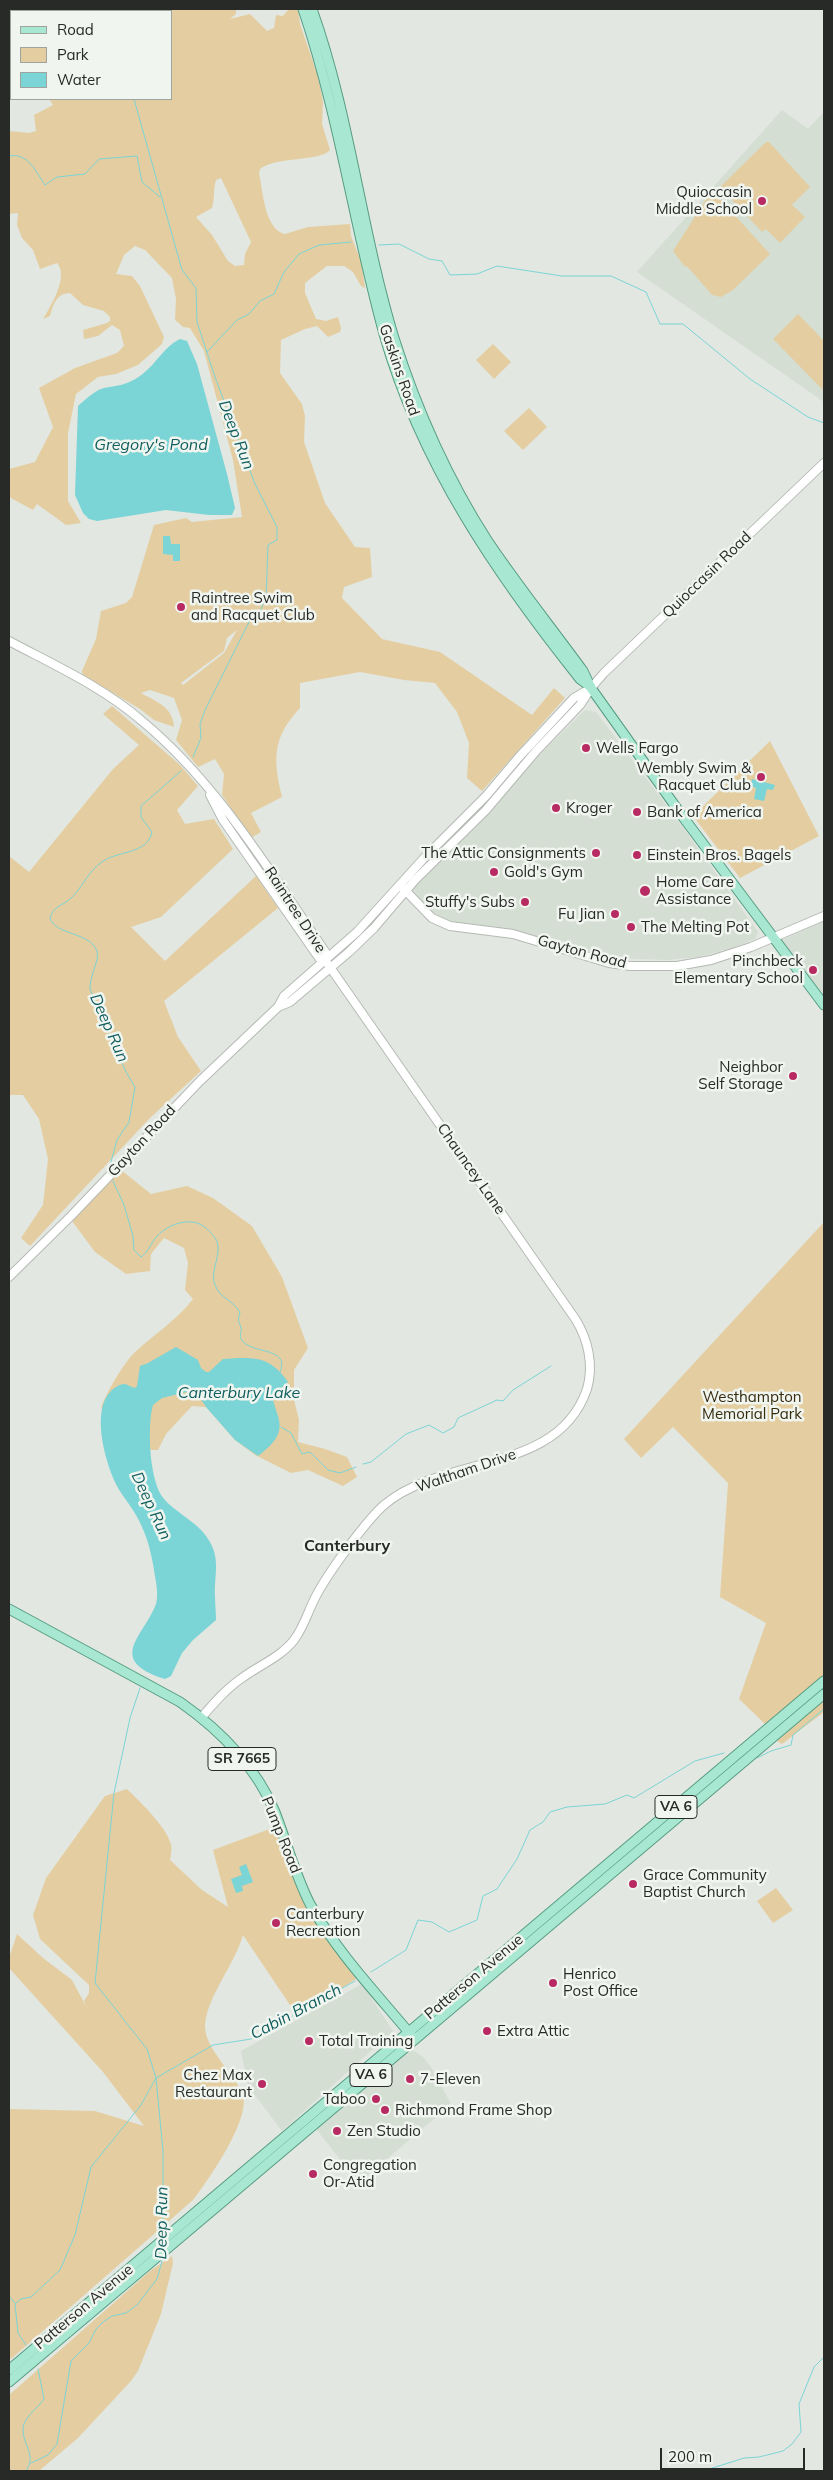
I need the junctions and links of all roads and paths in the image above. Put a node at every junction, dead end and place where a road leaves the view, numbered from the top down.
1 (302, 9) edge
2 (312, 9) edge
3 (824, 463) edge
4 (9, 641) edge
5 (591, 688) junction
6 (399, 884) junction
7 (406, 891) junction
8 (824, 916) edge
9 (773, 937) junction
10 (325, 960) junction
11 (331, 968) junction
12 (824, 1005) edge
13 (278, 1007) junction
14 (9, 1278) edge
15 (589, 1378) joint
16 (9, 1609) edge
17 (824, 1682) edge
18 (824, 1694) edge
19 (201, 1718) junction
20 (408, 2031) junction
21 (415, 2039) junction
22 (9, 2370) edge
23 (9, 2382) edge

1 - 5 main road, Gaskins Road
2 - 5 main road, Gaskins Road
3 - 5 street, Quioccasin Road
4 - 10 street, Raintree Drive
5 - 6 street, Quioccasin Road
5 - 7 street, Quioccasin Road
5 - 9 main road, Gaskins Road
6 - 7 street, Gayton Road
6 - 10 street, Gayton Road
7 - 9 street, Gayton Road
7 - 11 street, Gayton Road
8 - 9 street, Gayton Road
9 - 12 main road, Gaskins Road
10 - 11 street, Raintree Drive
10 - 13 street, Gayton Road
11 - 13 street, Gayton Road
11 - 15 street, Chauncey Lane
13 - 14 street, Gayton Road
15 - 19 street, Waltham Drive
16 - 19 main road, Pump Road / SR 7665
17 - 20 main road, Patterson Avenue / VA 6
18 - 21 main road, Patterson Avenue / VA 6
19 - 20 main road, Pump Road / SR 7665
20 - 21 main road, Pump Road
20 - 22 main road, Patterson Avenue / VA 6
21 - 23 main road, Patterson Avenue / VA 6

